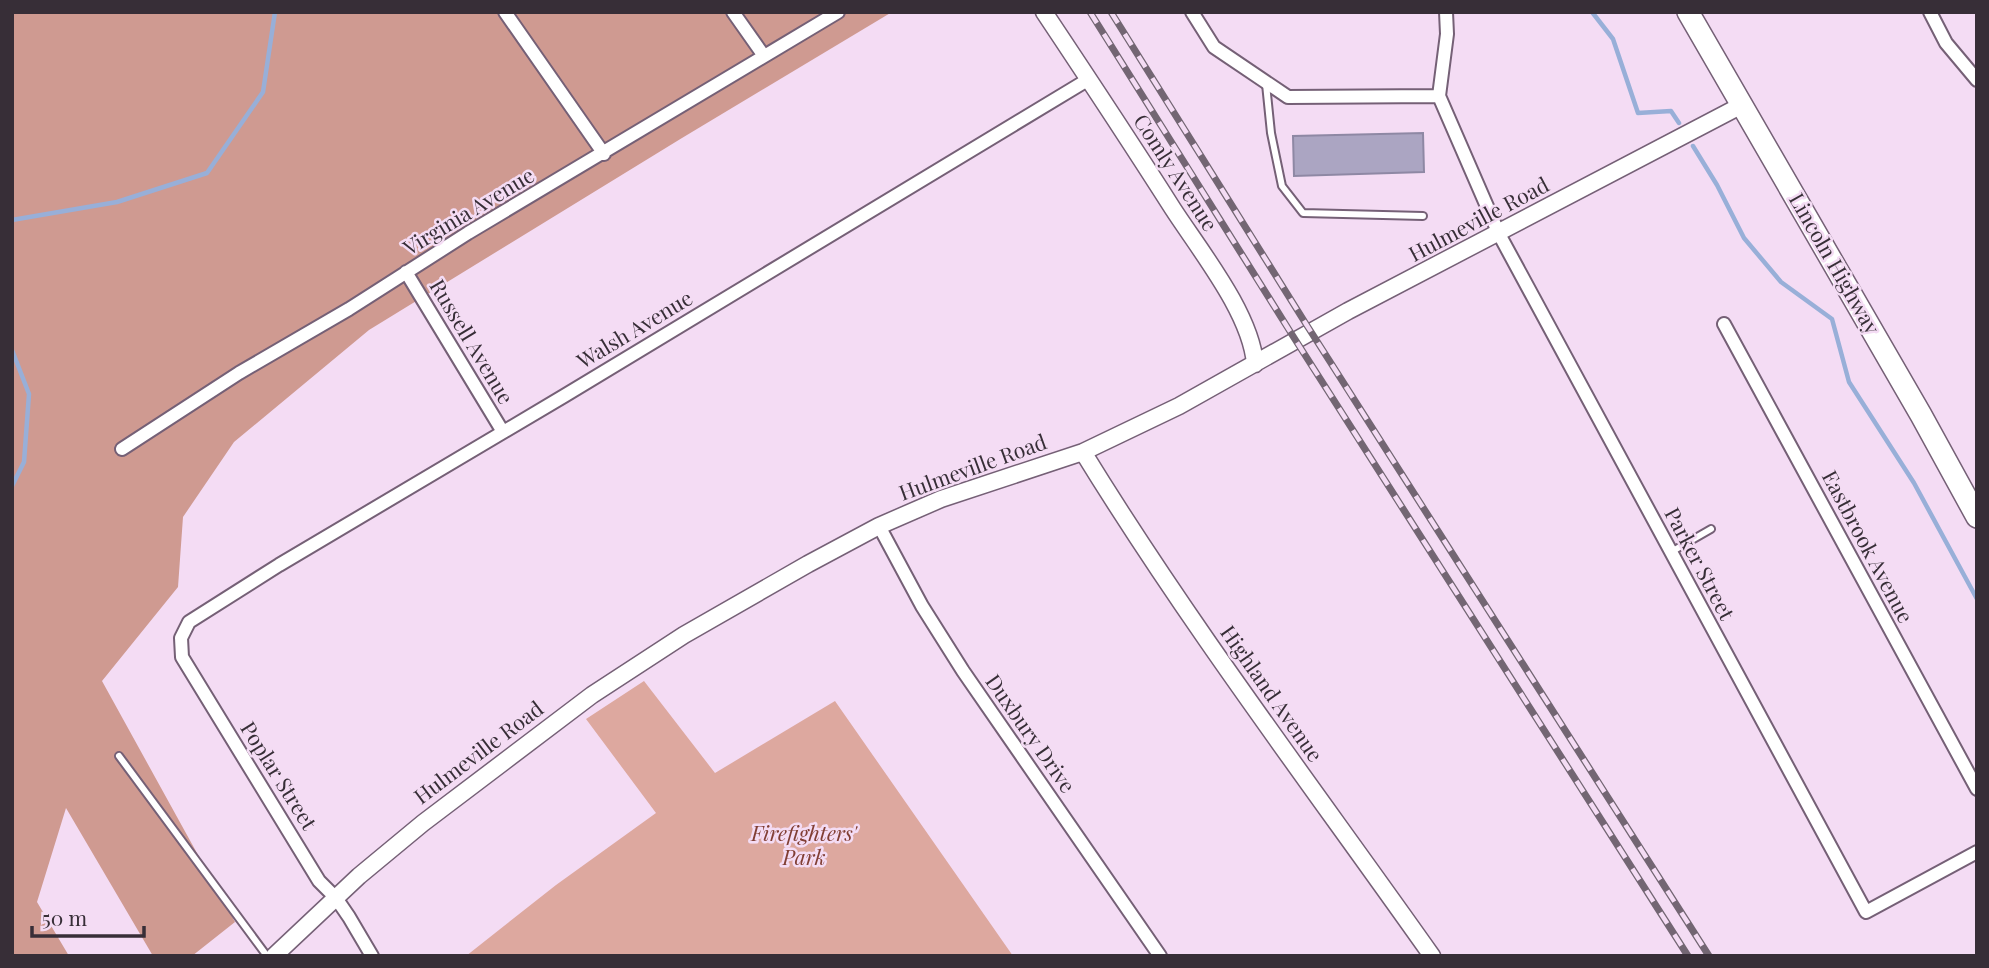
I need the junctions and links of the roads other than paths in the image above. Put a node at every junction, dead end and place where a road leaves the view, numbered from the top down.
1 (505, 12) edge
2 (733, 12) edge
3 (838, 12) edge
4 (1044, 12) edge
5 (1192, 12) edge
6 (1446, 12) edge
7 (1688, 12) edge
8 (1930, 12) edge
9 (824, 16) edge
10 (764, 56) junction
11 (1976, 77) edge
12 (1089, 79) junction
13 (1265, 82) junction
14 (1440, 96) junction
15 (1742, 105) junction
16 (604, 154) junction
17 (1423, 216) dead end
18 (1499, 234) junction
19 (406, 272) junction
20 (1724, 324) dead end
21 (1255, 364) junction
22 (503, 432) junction
23 (122, 449) dead end
24 (1083, 452) junction
25 (1977, 517) edge
26 (879, 527) junction
27 (1711, 529) dead end
28 (1671, 552) junction
29 (200, 613) joint
30 (119, 757) dead end
31 (1977, 789) edge
32 (1977, 852) edge
33 (336, 898) junction
34 (267, 956) edge
35 (274, 956) edge
36 (372, 956) edge
37 (1160, 956) edge
38 (1432, 956) edge

1 - 16 street
2 - 10 street
3 - 9 street, Virginia Avenue
4 - 12 street, Comly Avenue
5 - 13 street
6 - 14 street
7 - 15 main road, Lincoln Highway
8 - 11 street
9 - 10 street, Virginia Avenue
10 - 16 street, Virginia Avenue
12 - 21 street, Comly Avenue
12 - 22 street, Walsh Avenue
13 - 14 street
13 - 17 lane
14 - 18 street, Parker Street
15 - 18 street, Hulmeville Road
15 - 25 main road, Lincoln Highway
16 - 19 street, Virginia Avenue
18 - 21 street, Hulmeville Road
18 - 28 street, Parker Street
19 - 22 street, Russell Avenue
19 - 23 street, Virginia Avenue
20 - 31 street, Eastbrook Avenue
21 - 24 street, Hulmeville Road
22 - 29 street, Walsh Avenue
24 - 26 street, Hulmeville Road
24 - 38 street, Highland Avenue
26 - 33 street, Hulmeville Road
26 - 37 street, Duxbury Drive
27 - 28 lane
28 - 32 street, Parker Street
29 - 33 street, Poplar Street
30 - 34 lane
33 - 35 street, Hulmeville Road
33 - 36 street, Poplar Street

